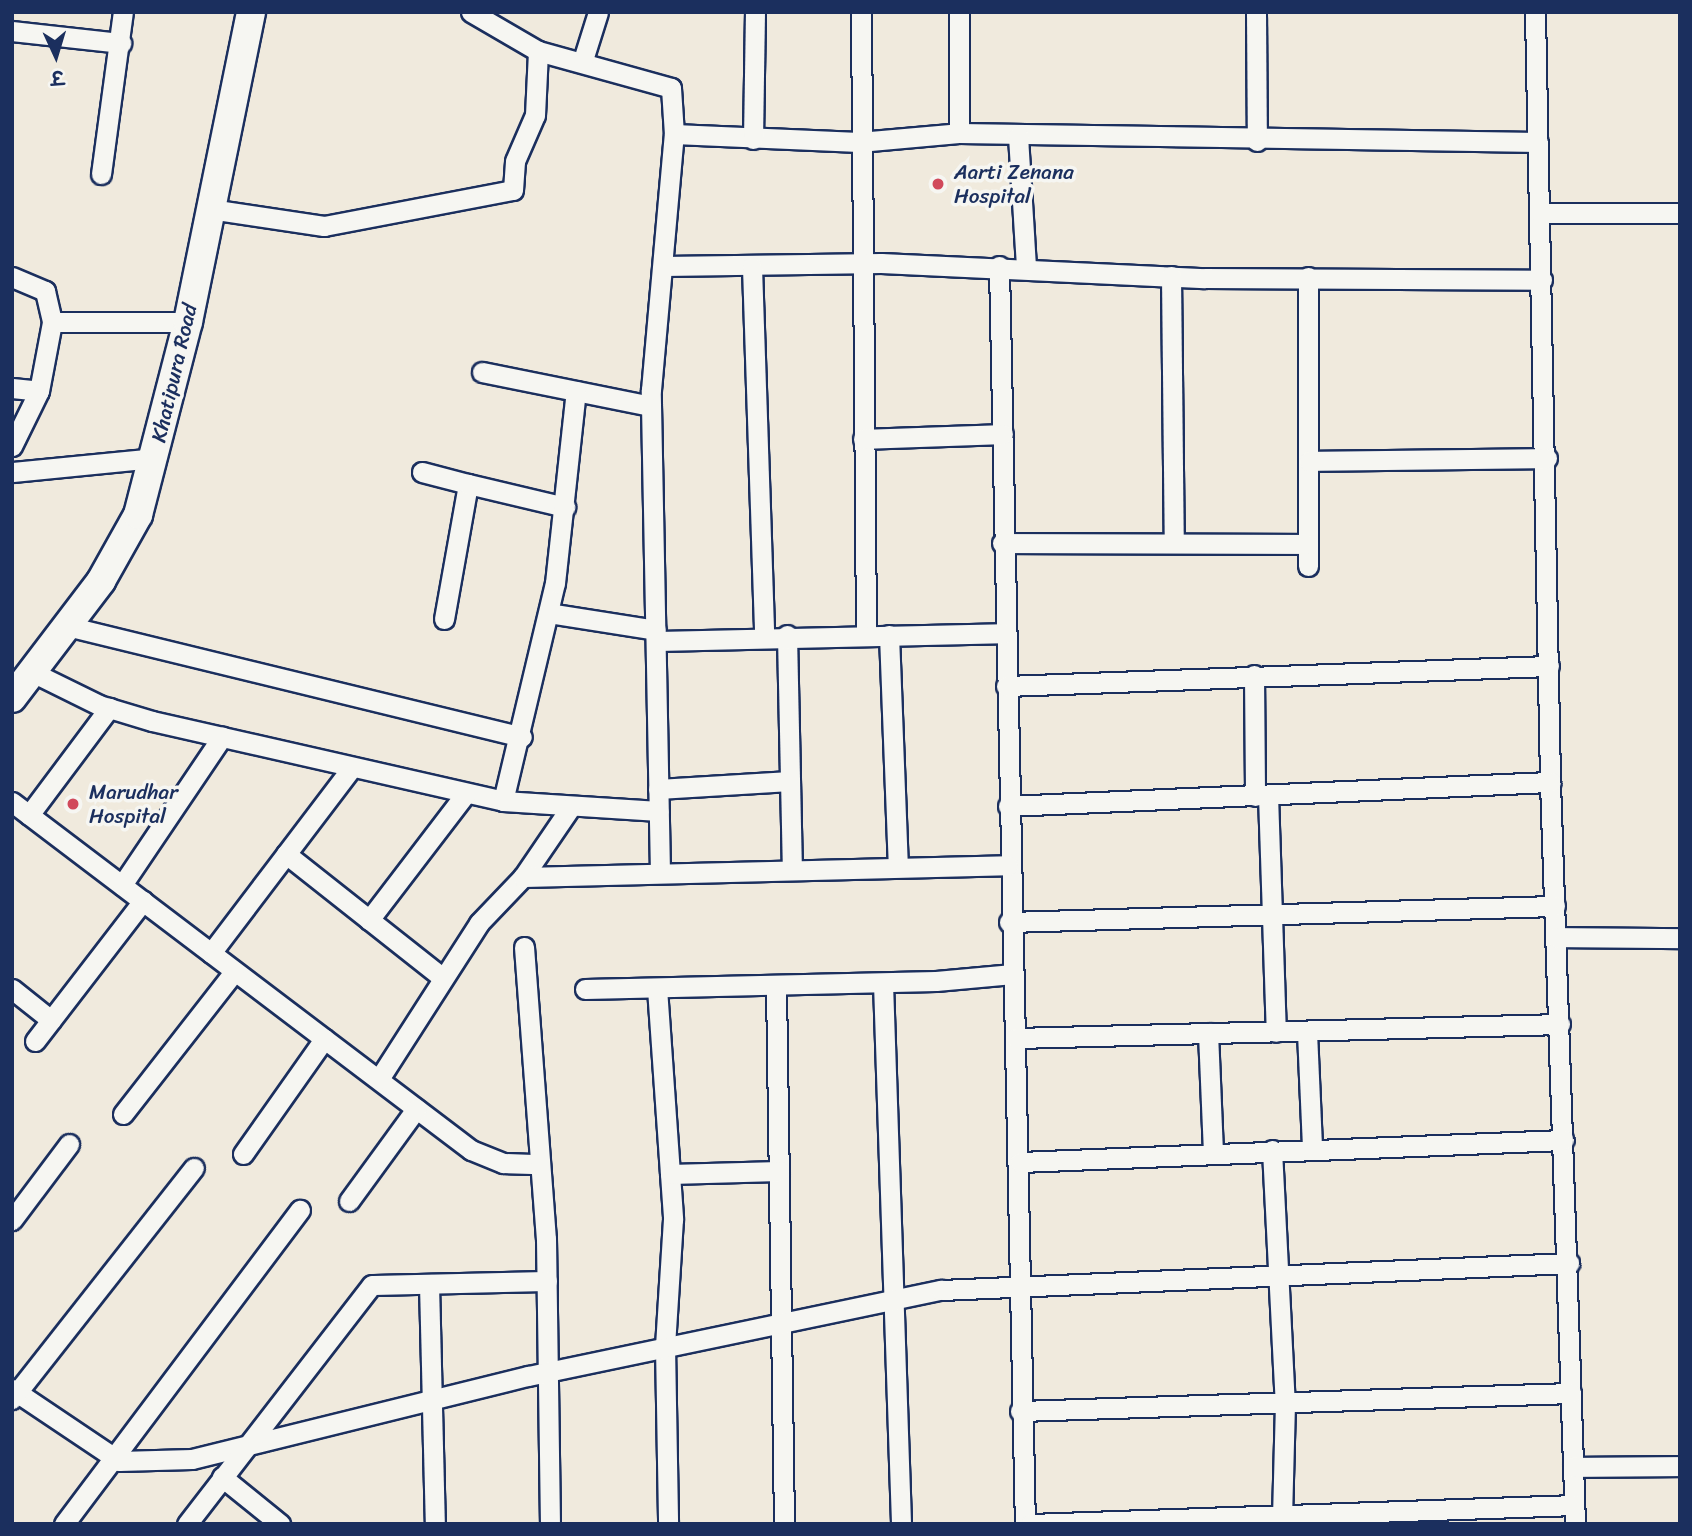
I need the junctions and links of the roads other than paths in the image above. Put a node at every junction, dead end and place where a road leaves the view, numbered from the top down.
1 (123, 12) edge
2 (251, 12) edge
3 (471, 12) edge
4 (598, 12) edge
5 (755, 12) edge
6 (861, 12) edge
7 (959, 12) edge
8 (1256, 12) edge
9 (1535, 12) edge
10 (12, 31) edge
11 (121, 43) junction
12 (538, 51) junction
13 (583, 61) junction
14 (959, 133) junction
15 (674, 134) junction
16 (1018, 136) junction
17 (753, 139) junction
18 (1257, 141) junction
19 (859, 142) junction
20 (1538, 142) junction
21 (101, 174) dead end
22 (210, 209) junction
23 (1540, 213) junction
24 (1680, 214) edge
25 (864, 264) junction
26 (663, 266) junction
27 (999, 266) junction
28 (752, 267) junction
29 (1026, 267) junction
30 (12, 276) edge
31 (1171, 276) junction
32 (1308, 277) junction
33 (1542, 280) junction
34 (52, 322) junction
35 (188, 322) junction
36 (482, 372) dead end
37 (12, 388) edge
38 (39, 391) junction
39 (576, 391) junction
40 (652, 406) junction
41 (1003, 434) junction
42 (863, 439) junction
43 (12, 446) edge
44 (154, 458) junction
45 (1547, 458) junction
46 (1309, 461) junction
47 (12, 472) edge
48 (422, 472) dead end
49 (467, 484) junction
50 (565, 507) junction
51 (1002, 543) junction
52 (1174, 543) junction
53 (1308, 544) junction
54 (1308, 566) dead end
55 (549, 613) junction
56 (444, 619) dead end
57 (68, 626) junction
58 (1004, 633) junction
59 (764, 635) junction
60 (787, 635) junction
61 (889, 635) junction
62 (656, 636) junction
63 (866, 636) junction
64 (1549, 666) junction
65 (32, 672) junction
66 (1254, 675) junction
67 (1006, 686) junction
68 (12, 698) edge
69 (109, 708) junction
70 (222, 737) junction
71 (522, 737) junction
72 (352, 767) junction
73 (790, 781) junction
74 (1550, 782) junction
75 (657, 789) junction
76 (466, 793) junction
77 (1262, 796) junction
78 (503, 801) junction
79 (12, 802) edge
80 (1008, 806) junction
81 (570, 808) junction
82 (659, 811) junction
83 (29, 814) junction
84 (286, 854) junction
85 (1008, 865) junction
86 (898, 867) junction
87 (792, 869) junction
88 (660, 873) junction
89 (523, 877) junction
90 (122, 884) junction
91 (142, 901) junction
92 (1555, 906) junction
93 (1272, 914) junction
94 (369, 920) junction
95 (1009, 922) junction
96 (1556, 937) junction
97 (1680, 938) edge
98 (524, 947) dead end
99 (211, 953) junction
100 (234, 972) junction
101 (1013, 974) junction
102 (443, 978) junction
103 (883, 983) junction
104 (776, 985) junction
105 (657, 988) junction
106 (12, 989) edge
107 (585, 989) dead end
108 (51, 1020) junction
109 (1560, 1024) junction
110 (1276, 1032) junction
111 (1307, 1032) junction
112 (1208, 1033) junction
113 (1016, 1038) junction
114 (324, 1039) junction
115 (35, 1041) dead end
116 (379, 1079) junction
117 (416, 1109) junction
118 (123, 1114) dead end
119 (1564, 1140) junction
120 (69, 1144) dead end
121 (1311, 1148) junction
122 (1272, 1150) junction
123 (1213, 1153) junction
124 (243, 1154) dead end
125 (1020, 1162) junction
126 (540, 1164) junction
127 (194, 1168) dead end
128 (779, 1171) junction
129 (670, 1174) junction
130 (349, 1201) dead end
131 (300, 1210) dead end
132 (12, 1220) edge
133 (1569, 1263) junction
134 (1280, 1274) junction
135 (547, 1281) junction
136 (429, 1284) junction
137 (1018, 1286) junction
138 (896, 1300) junction
139 (781, 1323) junction
140 (665, 1346) junction
141 (551, 1371) junction
142 (14, 1393) edge
143 (1571, 1393) junction
144 (429, 1401) junction
145 (1284, 1404) junction
146 (1020, 1411) junction
147 (246, 1446) junction
148 (112, 1458) junction
149 (1680, 1466) edge
150 (1573, 1467) junction
151 (222, 1477) junction
152 (1282, 1514) junction
153 (1574, 1514) edge
154 (64, 1524) edge
155 (187, 1524) edge
156 (280, 1524) edge
157 (435, 1524) edge
158 (550, 1524) edge
159 (668, 1524) edge
160 (784, 1524) edge
161 (901, 1524) edge
162 (1025, 1524) edge
163 (1031, 1524) edge

1 - 11 street
2 - 22 main road, Khatipura Road
3 - 12 street
4 - 13 street
5 - 17 street
6 - 19 street
7 - 14 street
8 - 18 street
9 - 20 street
10 - 11 street
11 - 21 street
12 - 13 street
12 - 22 street
13 - 15 street
14 - 16 street
14 - 19 street
15 - 17 street
15 - 26 street
16 - 18 street
16 - 29 street
17 - 19 street
18 - 20 street
19 - 25 street
20 - 23 street
22 - 35 main road, Khatipura Road
23 - 24 street
23 - 33 street
25 - 27 street
25 - 28 street
25 - 42 street
26 - 28 street
26 - 40 street
27 - 29 street
27 - 41 street
28 - 59 street
29 - 31 street
30 - 34 street
31 - 32 street
31 - 52 street
32 - 33 street
32 - 46 street
33 - 45 street
34 - 35 street
34 - 38 street
35 - 44 main road, Khatipura Road
36 - 39 street
37 - 38 street
38 - 43 street
39 - 40 street
39 - 50 street
40 - 62 street
41 - 42 street
41 - 51 street
42 - 63 street
44 - 47 street
44 - 57 main road, Khatipura Road
45 - 46 street
45 - 64 street
46 - 53 street
48 - 49 street
49 - 50 street
49 - 56 street
50 - 55 street
51 - 52 street
51 - 58 street
52 - 53 street
53 - 54 street
55 - 62 street
55 - 71 street
57 - 65 main road, Khatipura Road
57 - 71 street
58 - 61 street
58 - 67 street
59 - 60 street
59 - 62 street
60 - 63 street
60 - 73 street
61 - 63 street
61 - 86 street
62 - 75 street
64 - 66 street
64 - 74 street
65 - 68 main road, Khatipura Road
65 - 69 street
66 - 67 street
66 - 77 street
67 - 80 street
69 - 70 street
69 - 83 street
70 - 72 street
70 - 90 street
71 - 78 street
72 - 76 street
72 - 84 street
73 - 75 street
73 - 87 street
74 - 77 street
74 - 92 street
75 - 82 street
76 - 78 street
76 - 94 street
77 - 80 street
77 - 93 street
78 - 81 street
79 - 83 street
80 - 85 street
81 - 82 street
81 - 89 street
82 - 88 street
83 - 90 street
84 - 94 street
84 - 99 street
85 - 86 street
85 - 95 street
86 - 87 street
87 - 88 street
88 - 89 street
89 - 102 street
90 - 91 street
91 - 99 street
91 - 108 street
92 - 93 street
92 - 96 street
93 - 95 street
93 - 110 street
94 - 102 street
95 - 101 street
96 - 97 street
96 - 109 street
98 - 126 street
99 - 100 street
100 - 114 street
100 - 118 street
101 - 103 street
101 - 113 street
102 - 116 street
103 - 104 street
103 - 138 street
104 - 105 street
104 - 128 street
105 - 107 street
105 - 129 street
106 - 108 street
108 - 115 street
109 - 111 street
109 - 119 street
110 - 111 street
110 - 112 street
111 - 121 street
112 - 113 street
112 - 123 street
113 - 125 street
114 - 116 street
114 - 124 street
116 - 117 street
117 - 126 street
117 - 130 street
119 - 121 street
119 - 133 street
120 - 132 street
121 - 122 street
122 - 123 street
122 - 134 street
123 - 125 street
125 - 137 street
126 - 135 street
127 - 142 street
128 - 129 street
128 - 139 street
129 - 140 street
131 - 148 street
133 - 134 street
133 - 143 street
134 - 137 street
134 - 145 street
135 - 136 street
135 - 141 street
136 - 144 street
136 - 147 street
137 - 138 street
137 - 146 street
138 - 139 street
138 - 161 street
139 - 140 street
139 - 160 street
140 - 141 street
140 - 159 street
141 - 144 street
141 - 158 street
142 - 148 street
143 - 145 street
143 - 150 street
144 - 147 street
144 - 157 street
145 - 146 street
145 - 152 street
146 - 162 street
147 - 148 street
147 - 151 street
148 - 154 street
149 - 150 street
150 - 153 street
151 - 155 street
151 - 156 street
152 - 153 street
152 - 163 street

